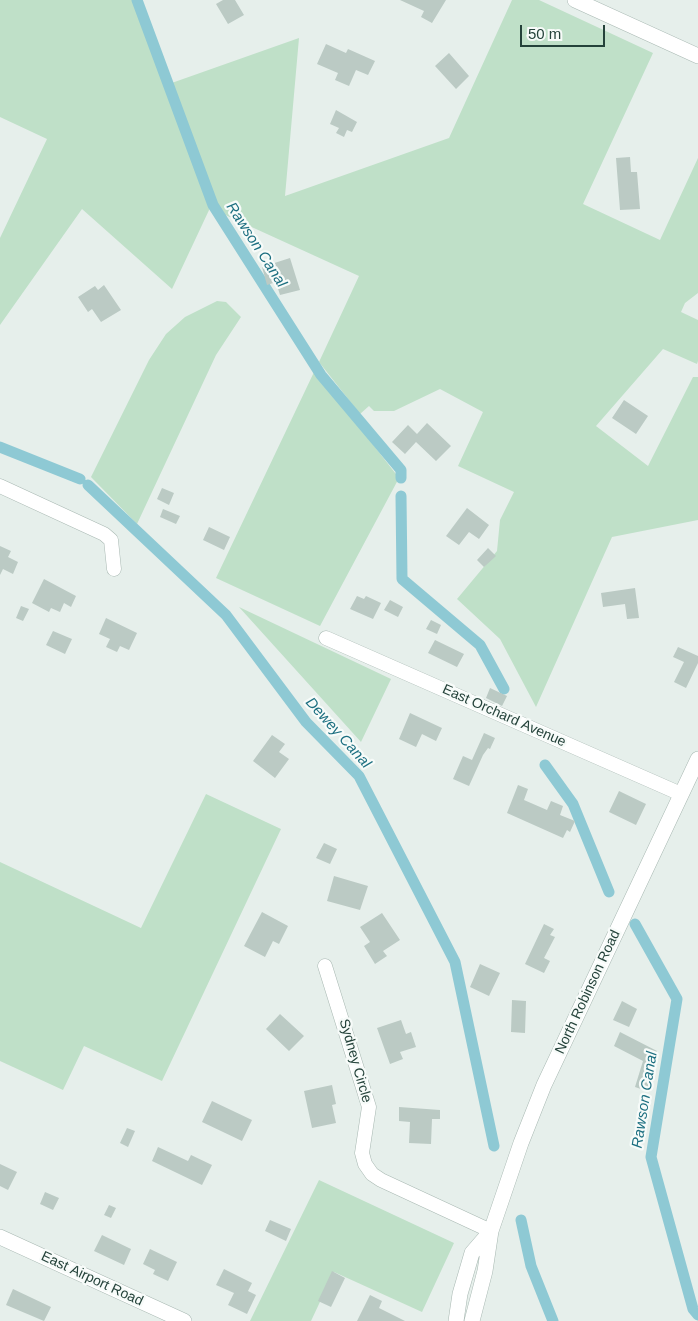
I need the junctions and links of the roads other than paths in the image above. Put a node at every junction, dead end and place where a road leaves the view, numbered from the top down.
1 (575, 0) edge
2 (698, 56) edge
3 (0, 486) edge
4 (114, 569) dead end
5 (326, 638) dead end
6 (698, 759) edge
7 (681, 794) junction
8 (325, 966) dead end
9 (492, 1232) junction
10 (0, 1237) edge
11 (184, 1321) edge
12 (456, 1321) edge
13 (472, 1321) edge

1 - 2 street
3 - 4 street
5 - 7 street, East Orchard Avenue
6 - 7 street, North Robinson Road
7 - 9 street, North Robinson Road
8 - 9 street, Sydney Circle
9 - 12 street, North Robinson Road
9 - 13 street, North Robinson Road
10 - 11 street, East Airport Road

